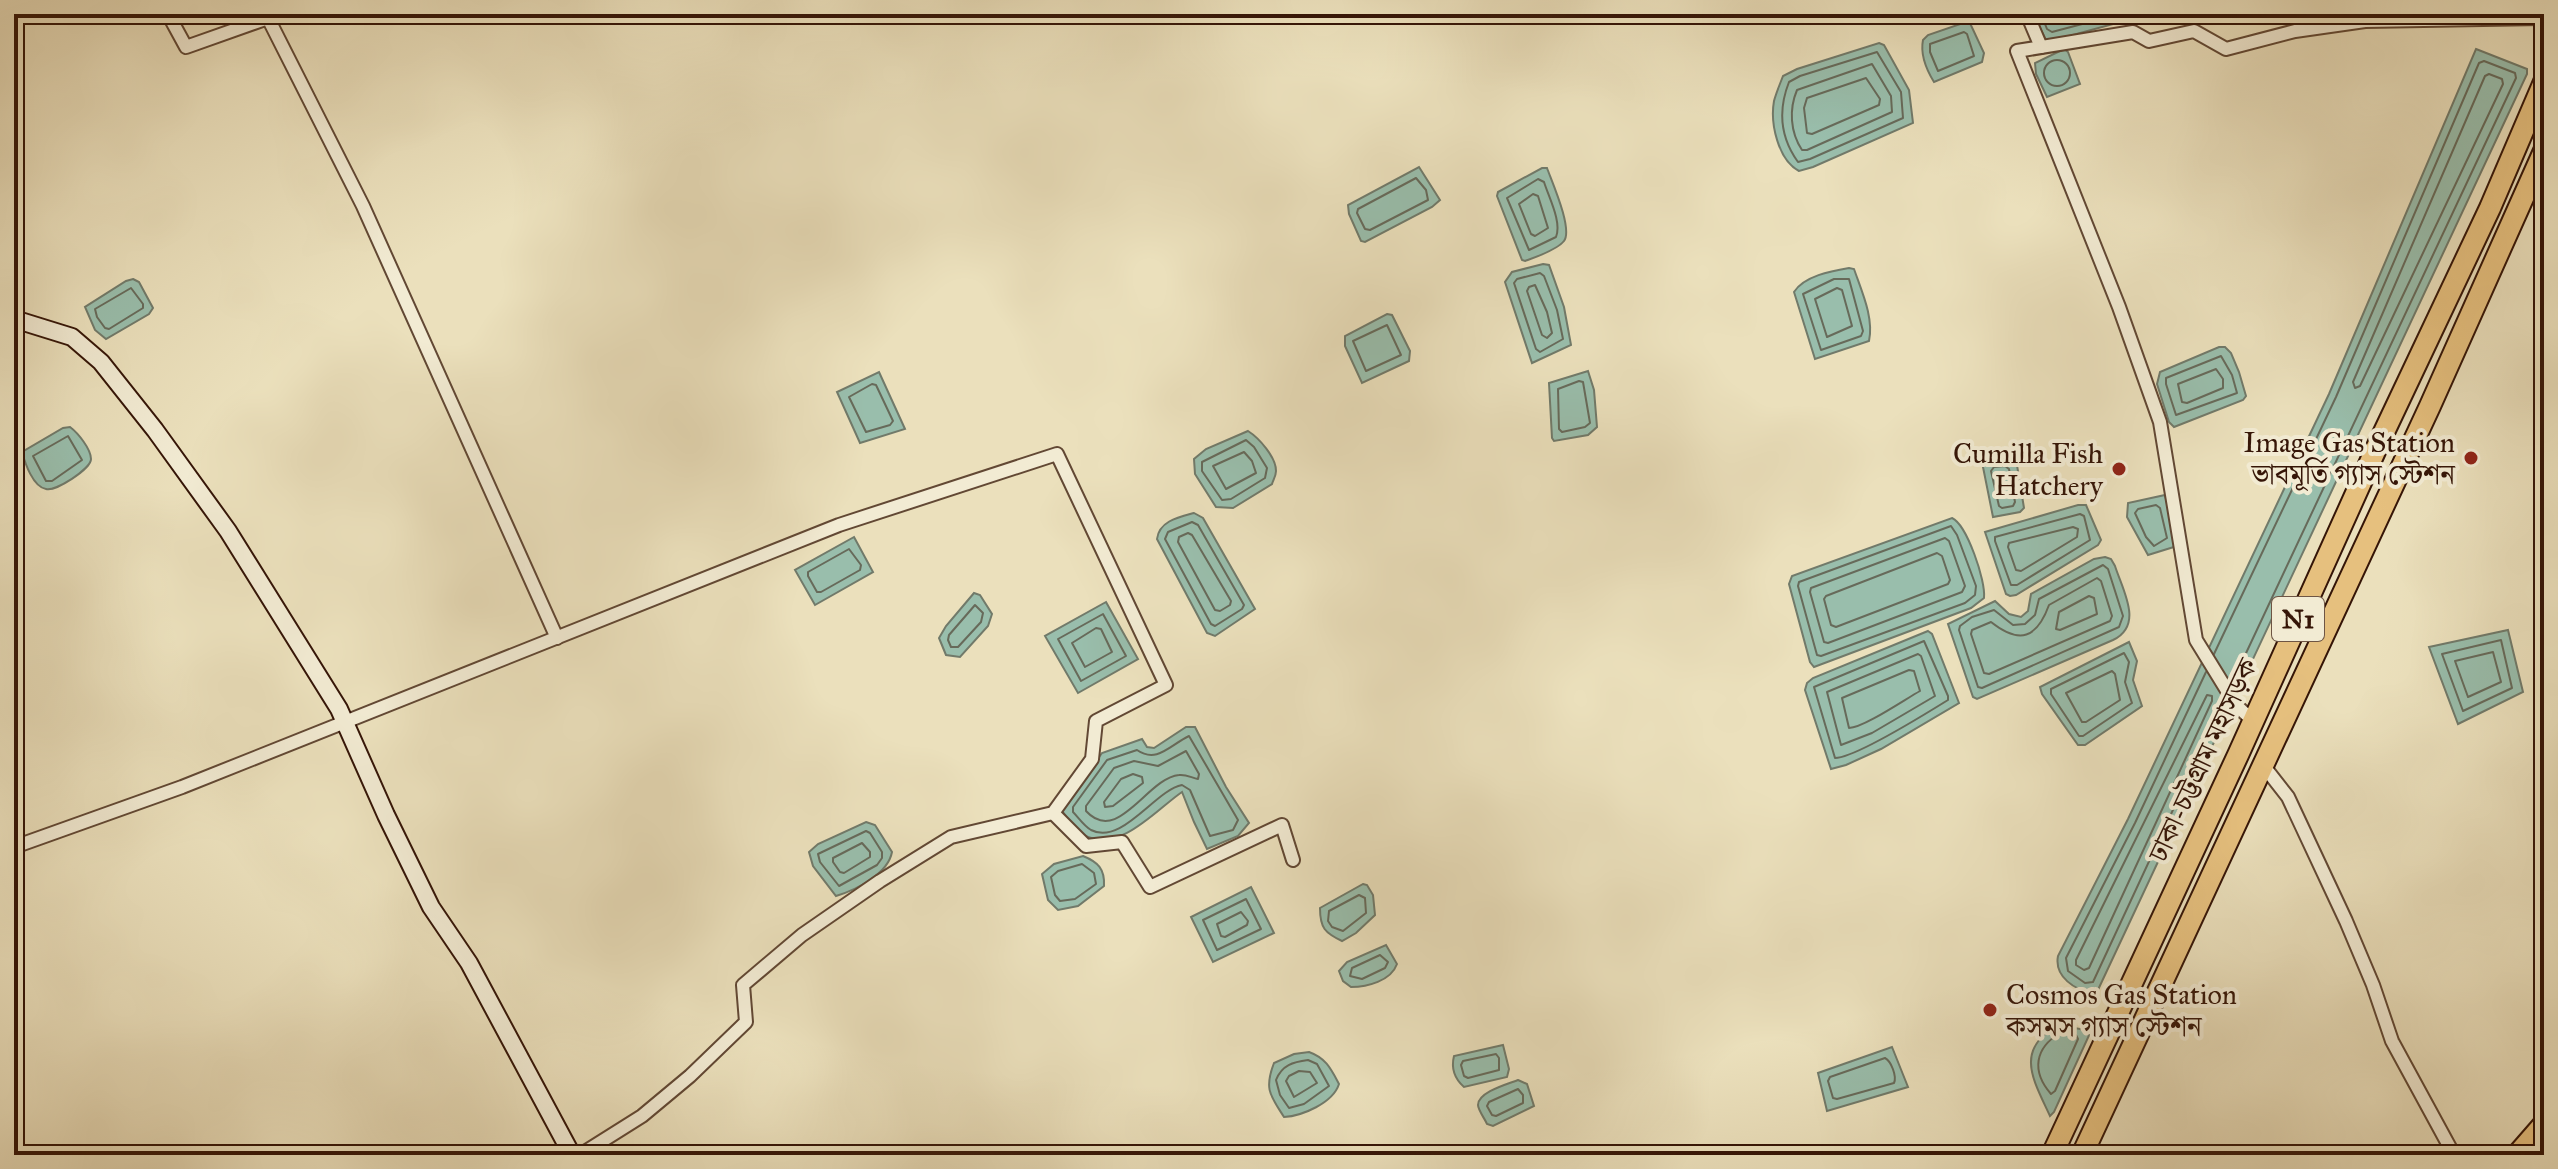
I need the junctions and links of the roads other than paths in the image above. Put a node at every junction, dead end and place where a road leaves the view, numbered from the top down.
1 (168, 14) edge
2 (2027, 14) edge
3 (2544, 18) edge
4 (2041, 47) junction
5 (2544, 82) edge
6 (2544, 151) edge
7 (14, 319) edge
8 (557, 638) junction
9 (2253, 721) junction
10 (344, 722) junction
11 (2263, 765) junction
12 (1053, 813) junction
13 (14, 847) edge
14 (1293, 860) dead end
15 (2544, 1124) edge
16 (572, 1155) edge
17 (580, 1155) edge
18 (2052, 1155) edge
19 (2082, 1155) edge
20 (2454, 1155) edge
21 (2517, 1155) edge

1 - 8 street
2 - 4 street
3 - 4 street
4 - 9 street
5 - 9 highway, ঢাকা-চট্টগ্রাম মহাসড়ক / N1
6 - 11 highway, ঢাকা-চট্টগ্রাম মহাসড়ক / N1
7 - 10 main road
8 - 10 street
8 - 12 street
9 - 18 highway, ঢাকা-চট্টগ্রাম মহাসড়ক / N1
10 - 13 street
10 - 16 main road
11 - 19 highway, ঢাকা-চট্টগ্রাম মহাসড়ক / N1
11 - 20 street
12 - 14 street
12 - 17 street
15 - 21 highway

